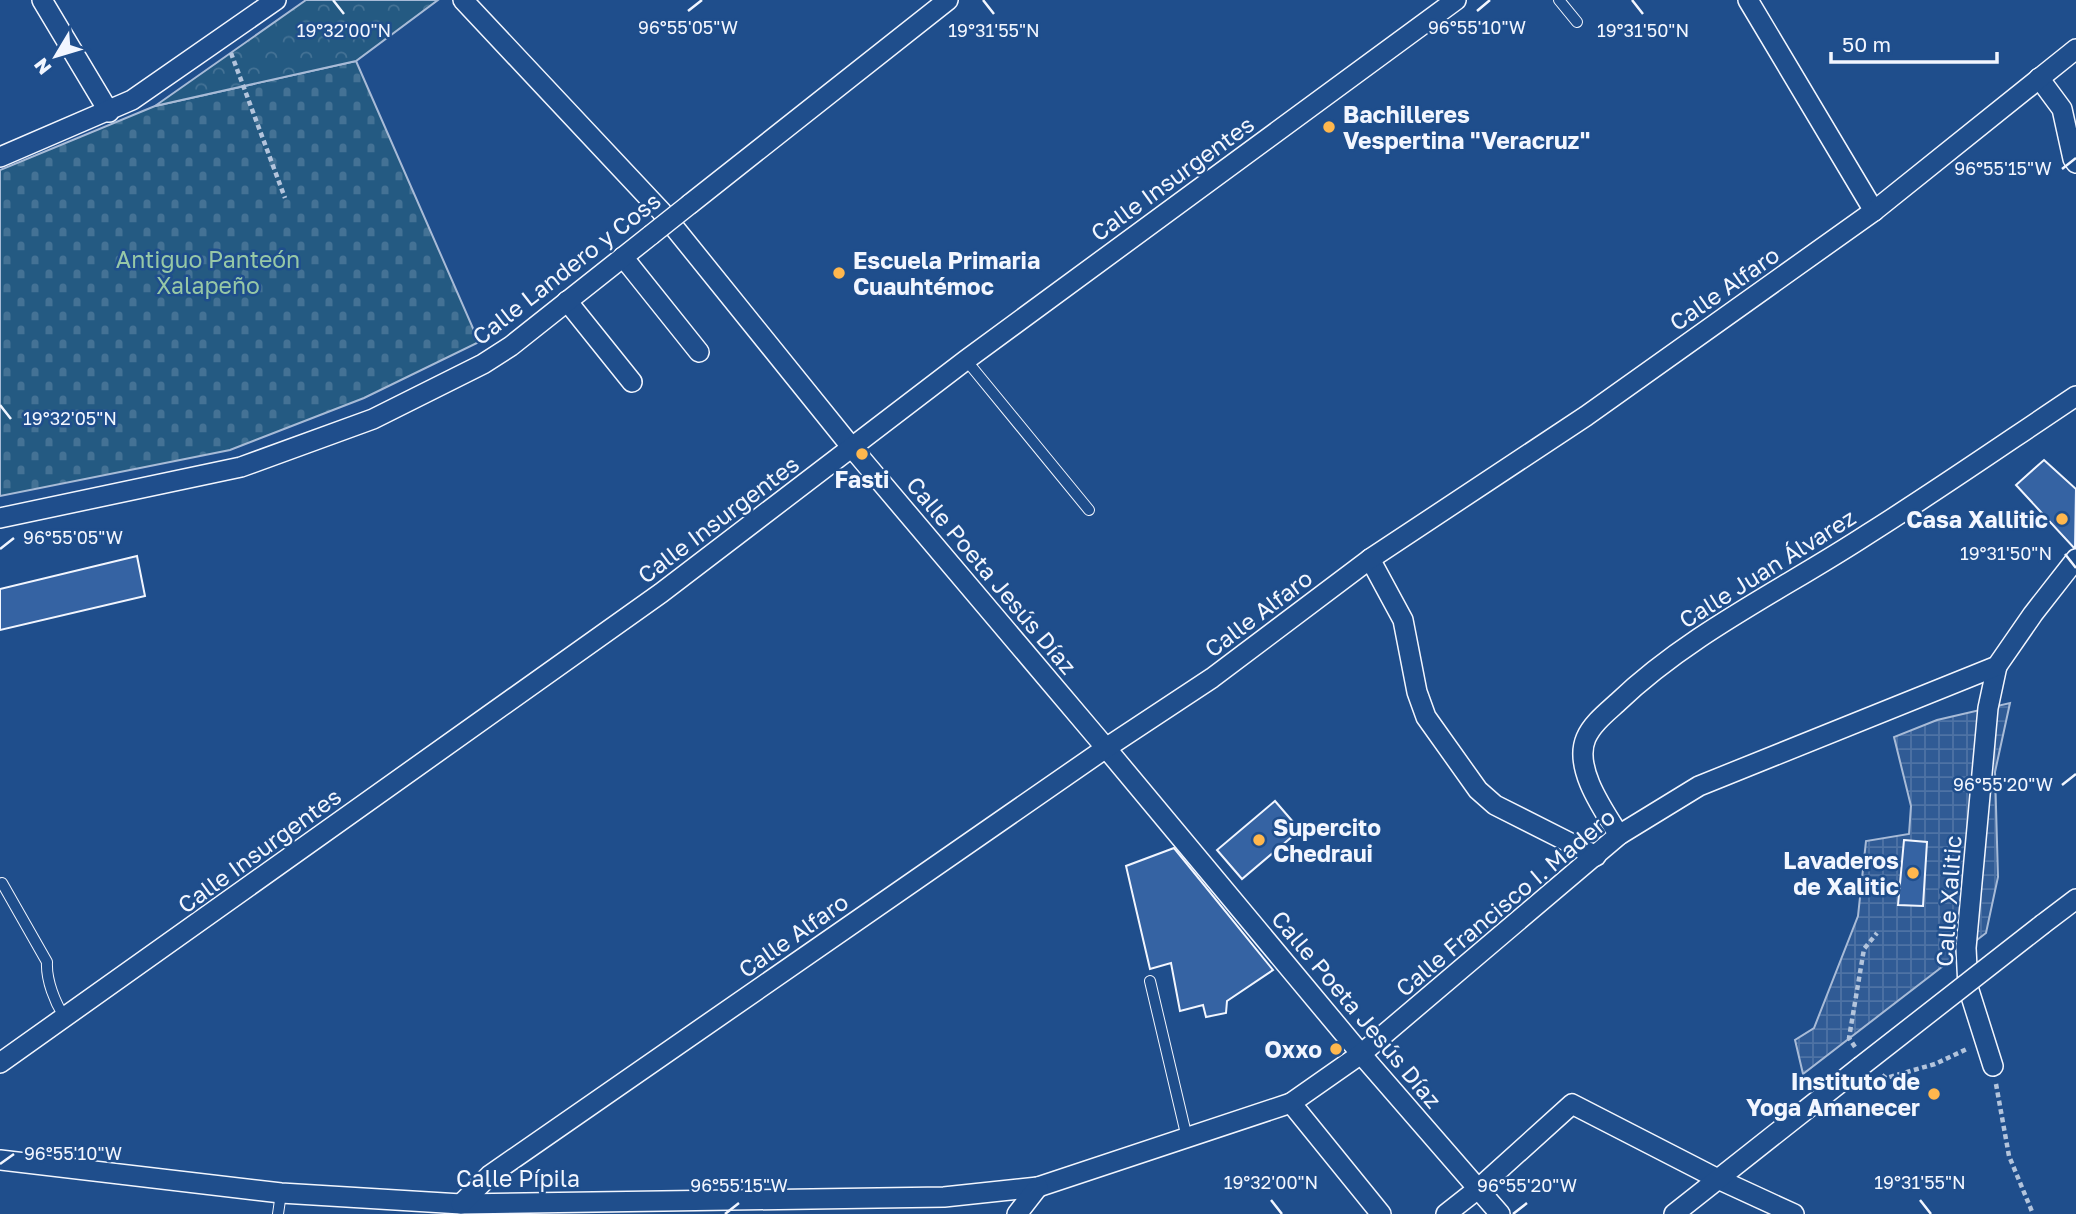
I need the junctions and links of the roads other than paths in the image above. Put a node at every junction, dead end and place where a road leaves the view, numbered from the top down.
1 (42, 0) edge
2 (276, 0) edge
3 (463, 0) edge
4 (948, 0) edge
5 (1456, 0) edge
6 (1559, 0) edge
7 (1748, 0) edge
8 (1577, 22) dead end
9 (2076, 49) edge
10 (2039, 78) junction
11 (109, 111) junction
12 (0, 157) edge
13 (2076, 163) edge
14 (1874, 211) junction
15 (623, 257) junction
16 (567, 301) junction
17 (699, 352) dead end
18 (966, 360) junction
19 (632, 382) dead end
20 (2076, 396) edge
21 (853, 449) junction
22 (1089, 510) dead end
23 (0, 518) edge
24 (1370, 559) junction
25 (2076, 559) edge
26 (1997, 666) junction
27 (1106, 748) junction
28 (1619, 835) junction
29 (1596, 856) junction
30 (2, 883) dead end
31 (2076, 899) edge
32 (1150, 981) dead end
33 (65, 1019) junction
34 (1361, 1054) junction
35 (0, 1063) edge
36 (1993, 1066) road end
37 (1291, 1103) junction
38 (1187, 1138) junction
39 (0, 1160) edge
40 (1718, 1179) junction
41 (1038, 1187) junction
42 (1479, 1188) junction
43 (281, 1193) junction
44 (461, 1209) edge
45 (278, 1214) edge
46 (1017, 1214) edge
47 (1381, 1214) edge
48 (1446, 1214) edge
49 (1500, 1214) edge
50 (1674, 1214) edge
51 (1794, 1214) edge

1 - 11 street
2 - 11 street
3 - 21 street, Calle Poeta Jesús Díaz
4 - 15 street, Calle Landero y Coss, bridge
5 - 18 street, Calle Insurgentes
6 - 8 lane
7 - 14 street
9 - 10 street, Calle Alfaro
10 - 13 street
10 - 14 street, Calle Alfaro
11 - 12 street
14 - 24 street, Calle Alfaro
15 - 16 street, Calle Landero y Coss
15 - 17 street
16 - 19 street
16 - 23 street, Calle Landero y Coss
18 - 21 street, Calle Insurgentes
18 - 22 lane
20 - 28 street, Calle Juan Álvarez
21 - 27 street, Calle Poeta Jesús Díaz
21 - 33 street, Calle Insurgentes
24 - 27 street, Calle Alfaro
24 - 29 street
25 - 26 street
26 - 28 street, Calle Francisco I. Madero
26 - 36 street, Calle Xalitic
27 - 34 street, Calle Poeta Jesús Díaz
27 - 44 street, Calle Alfaro
28 - 29 street, Calle Francisco I. Madero
29 - 34 street, Calle Francisco I. Madero
30 - 33 lane
31 - 40 street, bridge
32 - 38 lane
33 - 35 street, Calle Insurgentes
34 - 37 street, Calle Francisco I. Madero
34 - 42 street, Calle Poeta Jesús Díaz
37 - 38 street, Calle Francisco I. Madero
37 - 47 street
38 - 41 street, Calle Francisco I. Madero
39 - 43 street, Calle Pípila
40 - 42 street
40 - 50 street
40 - 51 street
41 - 44 street, Calle Pípila
41 - 46 street
42 - 48 street
42 - 49 street, Calle Poeta Jesús Díaz
43 - 44 street, Calle Pípila
43 - 45 lane

